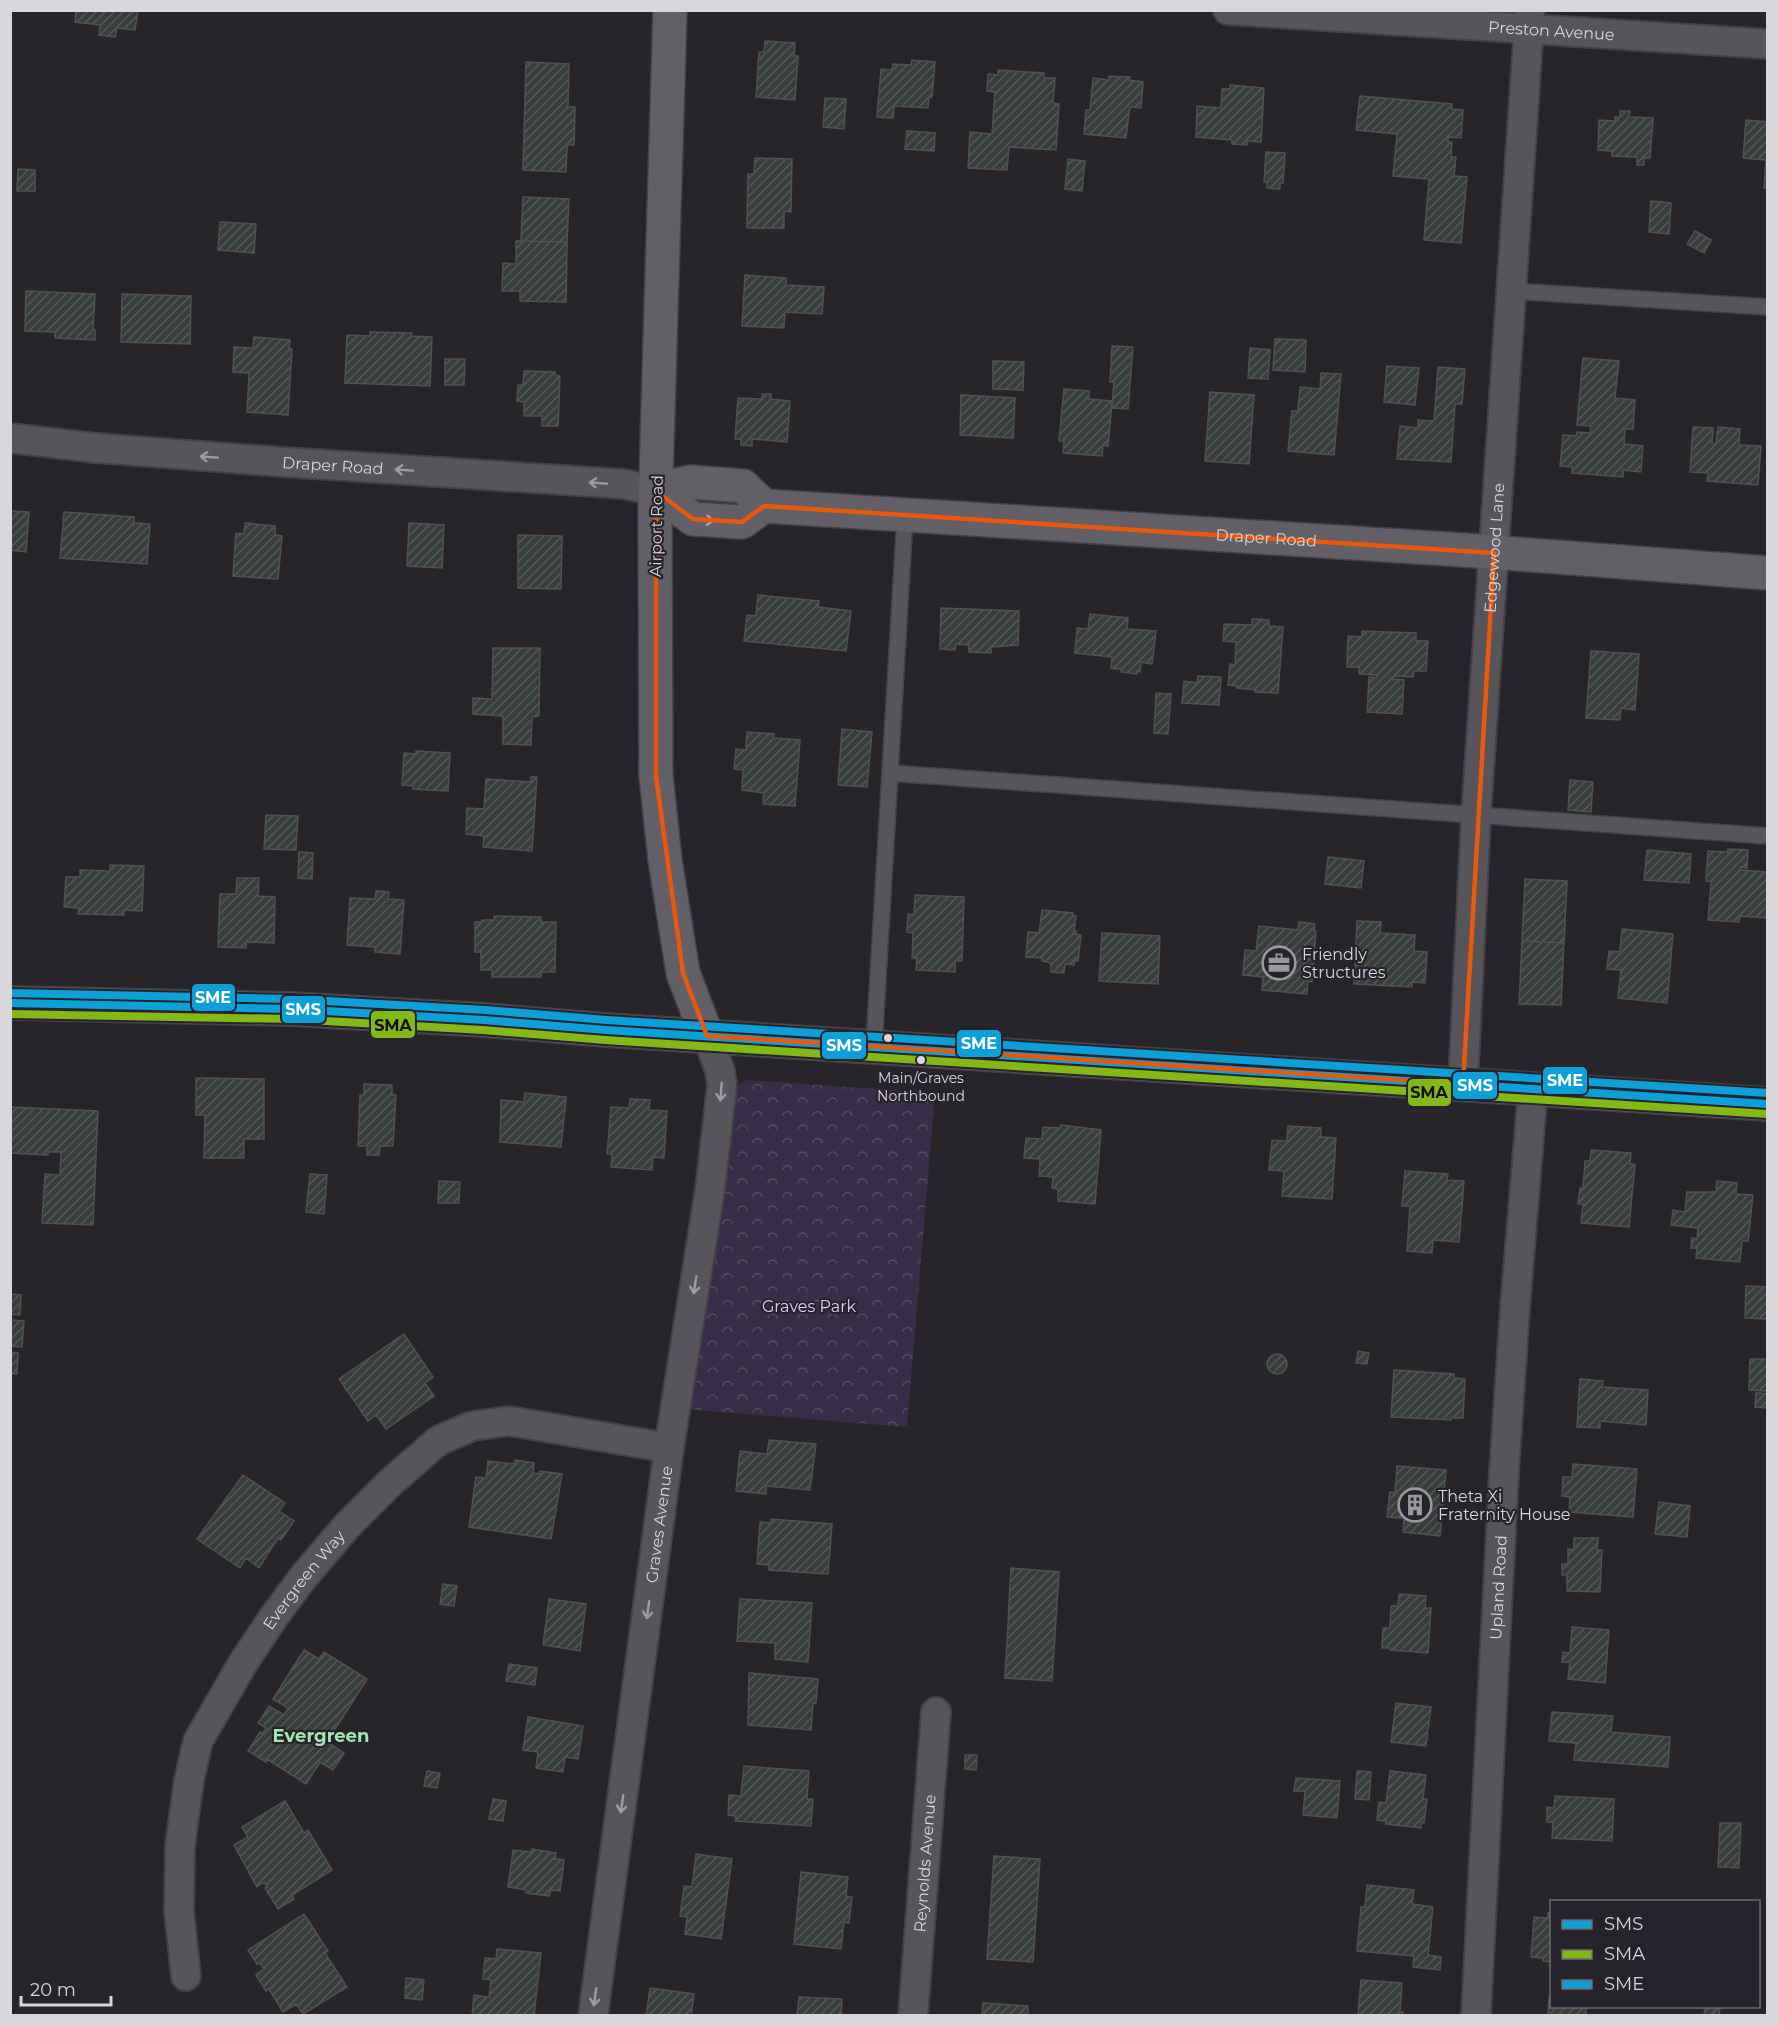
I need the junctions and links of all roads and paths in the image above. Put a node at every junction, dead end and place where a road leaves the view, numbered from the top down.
1 (670, 10) edge
2 (1228, 10) edge
3 (1529, 19) edge
4 (1767, 44) edge
5 (1511, 291) junction
6 (1767, 307) edge
7 (10, 438) edge
8 (656, 490) junction
9 (905, 516) junction
10 (1494, 553) junction
11 (1767, 573) edge
12 (890, 773) junction
13 (1476, 816) junction
14 (1767, 836) edge
15 (10, 1003) edge
16 (707, 1036) junction
17 (874, 1046) junction
18 (1463, 1084) junction
19 (1533, 1089) junction
20 (1767, 1104) edge
21 (669, 1448) junction
22 (936, 1713) dead end
23 (186, 1976) dead end
24 (593, 2016) edge
25 (913, 2016) edge
26 (1476, 2016) edge

1 - 8 street, Airport Road
2 - 3 street, Preston Avenue
3 - 4 street, Preston Avenue
3 - 5 street, Edgewood Lane
5 - 6 lane
5 - 10 street, Edgewood Lane
8 -> 7 street, Draper Road
8 - 9 street, Draper Road
8 - 16 street, Airport Road
9 - 10 street, Draper Road
9 - 12 lane
10 - 11 street, Draper Road
10 - 13 street, Edgewood Lane
12 - 13 lane
12 - 17 lane
13 - 14 lane
13 - 18 street, Edgewood Lane
15 - 16 main road
16 - 17 main road
16 -> 21 street, Graves Avenue
17 - 18 main road
18 - 19 main road
19 - 20 main road
19 - 26 street, Upland Road
21 - 23 street, Evergreen Way
21 -> 24 street, Graves Avenue
22 - 25 street, Reynolds Avenue

